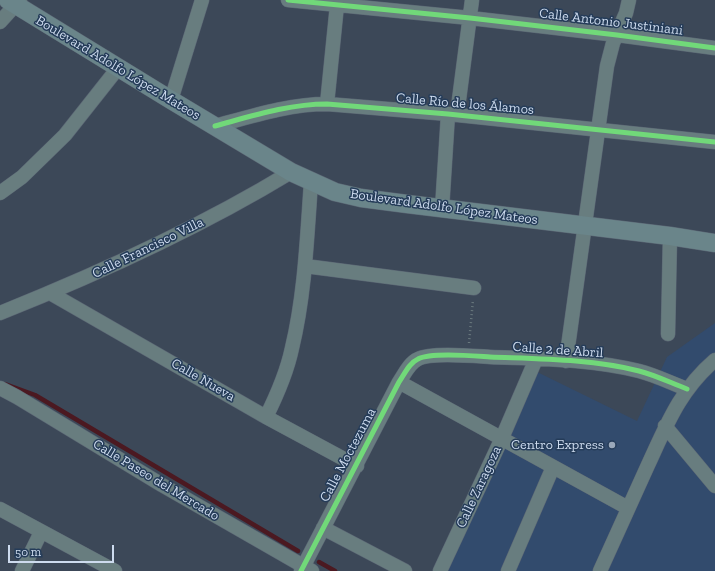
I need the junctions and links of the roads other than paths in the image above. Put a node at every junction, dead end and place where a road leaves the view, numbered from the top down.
1 (202, 0) edge
2 (288, 0) edge
3 (472, 0) edge
4 (629, 0) edge
5 (14, 2) edge
6 (337, 5) junction
7 (470, 18) junction
8 (0, 22) edge
9 (617, 34) junction
10 (715, 48) edge
11 (118, 68) junction
12 (171, 100) junction
13 (327, 104) junction
14 (453, 114) junction
15 (215, 126) junction
16 (599, 129) junction
17 (715, 142) edge
18 (291, 172) junction
19 (311, 182) junction
20 (0, 193) edge
21 (442, 209) junction
22 (584, 225) junction
23 (670, 236) junction
24 (715, 243) edge
25 (305, 266) junction
26 (474, 288) road end
27 (50, 293) junction
28 (0, 313) edge
29 (668, 334) dead end
30 (423, 356) joint
31 (536, 359) junction
32 (566, 360) junction
33 (714, 362) edge
34 (399, 382) junction
35 (0, 388) edge
36 (687, 389) junction
37 (266, 416) junction
38 (665, 426) junction
39 (502, 438) junction
40 (357, 466) junction
41 (553, 467) junction
42 (715, 486) edge
43 (628, 508) junction
44 (0, 509) edge
45 (323, 528) junction
46 (41, 532) junction
47 (305, 569) edge
48 (22, 571) edge
49 (115, 571) edge
50 (404, 571) edge
51 (440, 571) edge
52 (508, 571) edge
53 (600, 571) edge

1 - 12 street
2 - 6 street, Calle Antonio Justiniani
3 - 7 street
4 - 9 street
5 - 8 street
5 - 11 main road, Boulevard Adolfo López Mateos
6 - 7 street, Calle Antonio Justiniani
6 - 13 street
7 - 9 street, Calle Antonio Justiniani
7 - 14 street
9 - 10 street, Calle Antonio Justiniani
9 - 16 street
11 - 12 main road, Boulevard Adolfo López Mateos
11 - 20 street
12 - 15 main road, Boulevard Adolfo López Mateos
13 - 14 street, Calle Río de los Álamos
13 - 15 street, Calle Río de los Álamos
14 - 16 street, Calle Río de los Álamos
14 - 21 street
15 - 18 main road, Boulevard Adolfo López Mateos
16 - 17 street, Calle Río de los Álamos
16 - 22 street
18 - 19 main road, Boulevard Adolfo López Mateos
18 - 27 street, Calle Francisco Villa
19 - 21 main road, Boulevard Adolfo López Mateos
19 - 25 street
21 - 22 main road, Boulevard Adolfo López Mateos
22 - 23 main road, Boulevard Adolfo López Mateos
22 - 32 street
23 - 24 main road, Boulevard Adolfo López Mateos
23 - 29 street
25 - 26 street
25 - 37 street
27 - 28 street, Calle Francisco Villa
27 - 37 street, Calle Nueva
30 - 31 street, Calle 2 de Abril
30 - 34 street, Calle Moctezuma
31 - 32 street, Calle 2 de Abril
31 - 39 street, Calle Zaragoza
32 - 36 street, Calle 2 de Abril
33 - 36 street
34 - 39 street
34 - 40 street, Calle Moctezuma
35 - 47 street, Calle Paseo del Mercado
36 - 38 street
37 - 40 street, Calle Nueva
38 - 42 street
38 - 43 street
39 - 41 street
39 - 51 street, Calle Zaragoza
40 - 45 street, Calle Moctezuma
41 - 43 street
41 - 52 street
43 - 53 street
44 - 46 street
45 - 47 street, Calle Moctezuma
45 - 50 street
46 - 48 street
46 - 49 street

